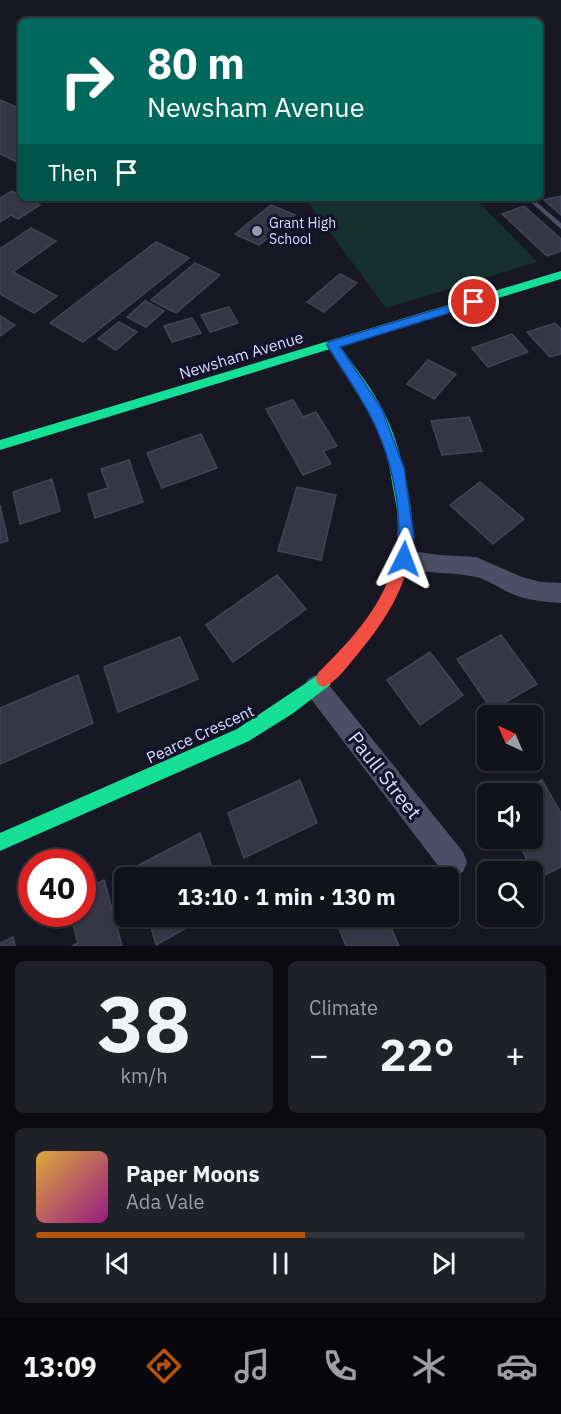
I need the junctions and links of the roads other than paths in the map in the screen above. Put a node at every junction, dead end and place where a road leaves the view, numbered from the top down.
1 (534, 202) dead end
2 (561, 227) edge
3 (561, 275) edge
4 (333, 345) junction
5 (0, 445) edge
6 (404, 559) junction
7 (561, 593) edge
8 (316, 687) junction
9 (0, 842) edge
10 (453, 862) dead end

1 - 2 lane
3 - 4 street, Newsham Avenue
4 - 5 street, Newsham Avenue
4 - 6 street, Pearce Crescent
6 - 7 street
6 - 8 street, Pearce Crescent
8 - 9 street, Pearce Crescent
8 - 10 street, Paull Street

